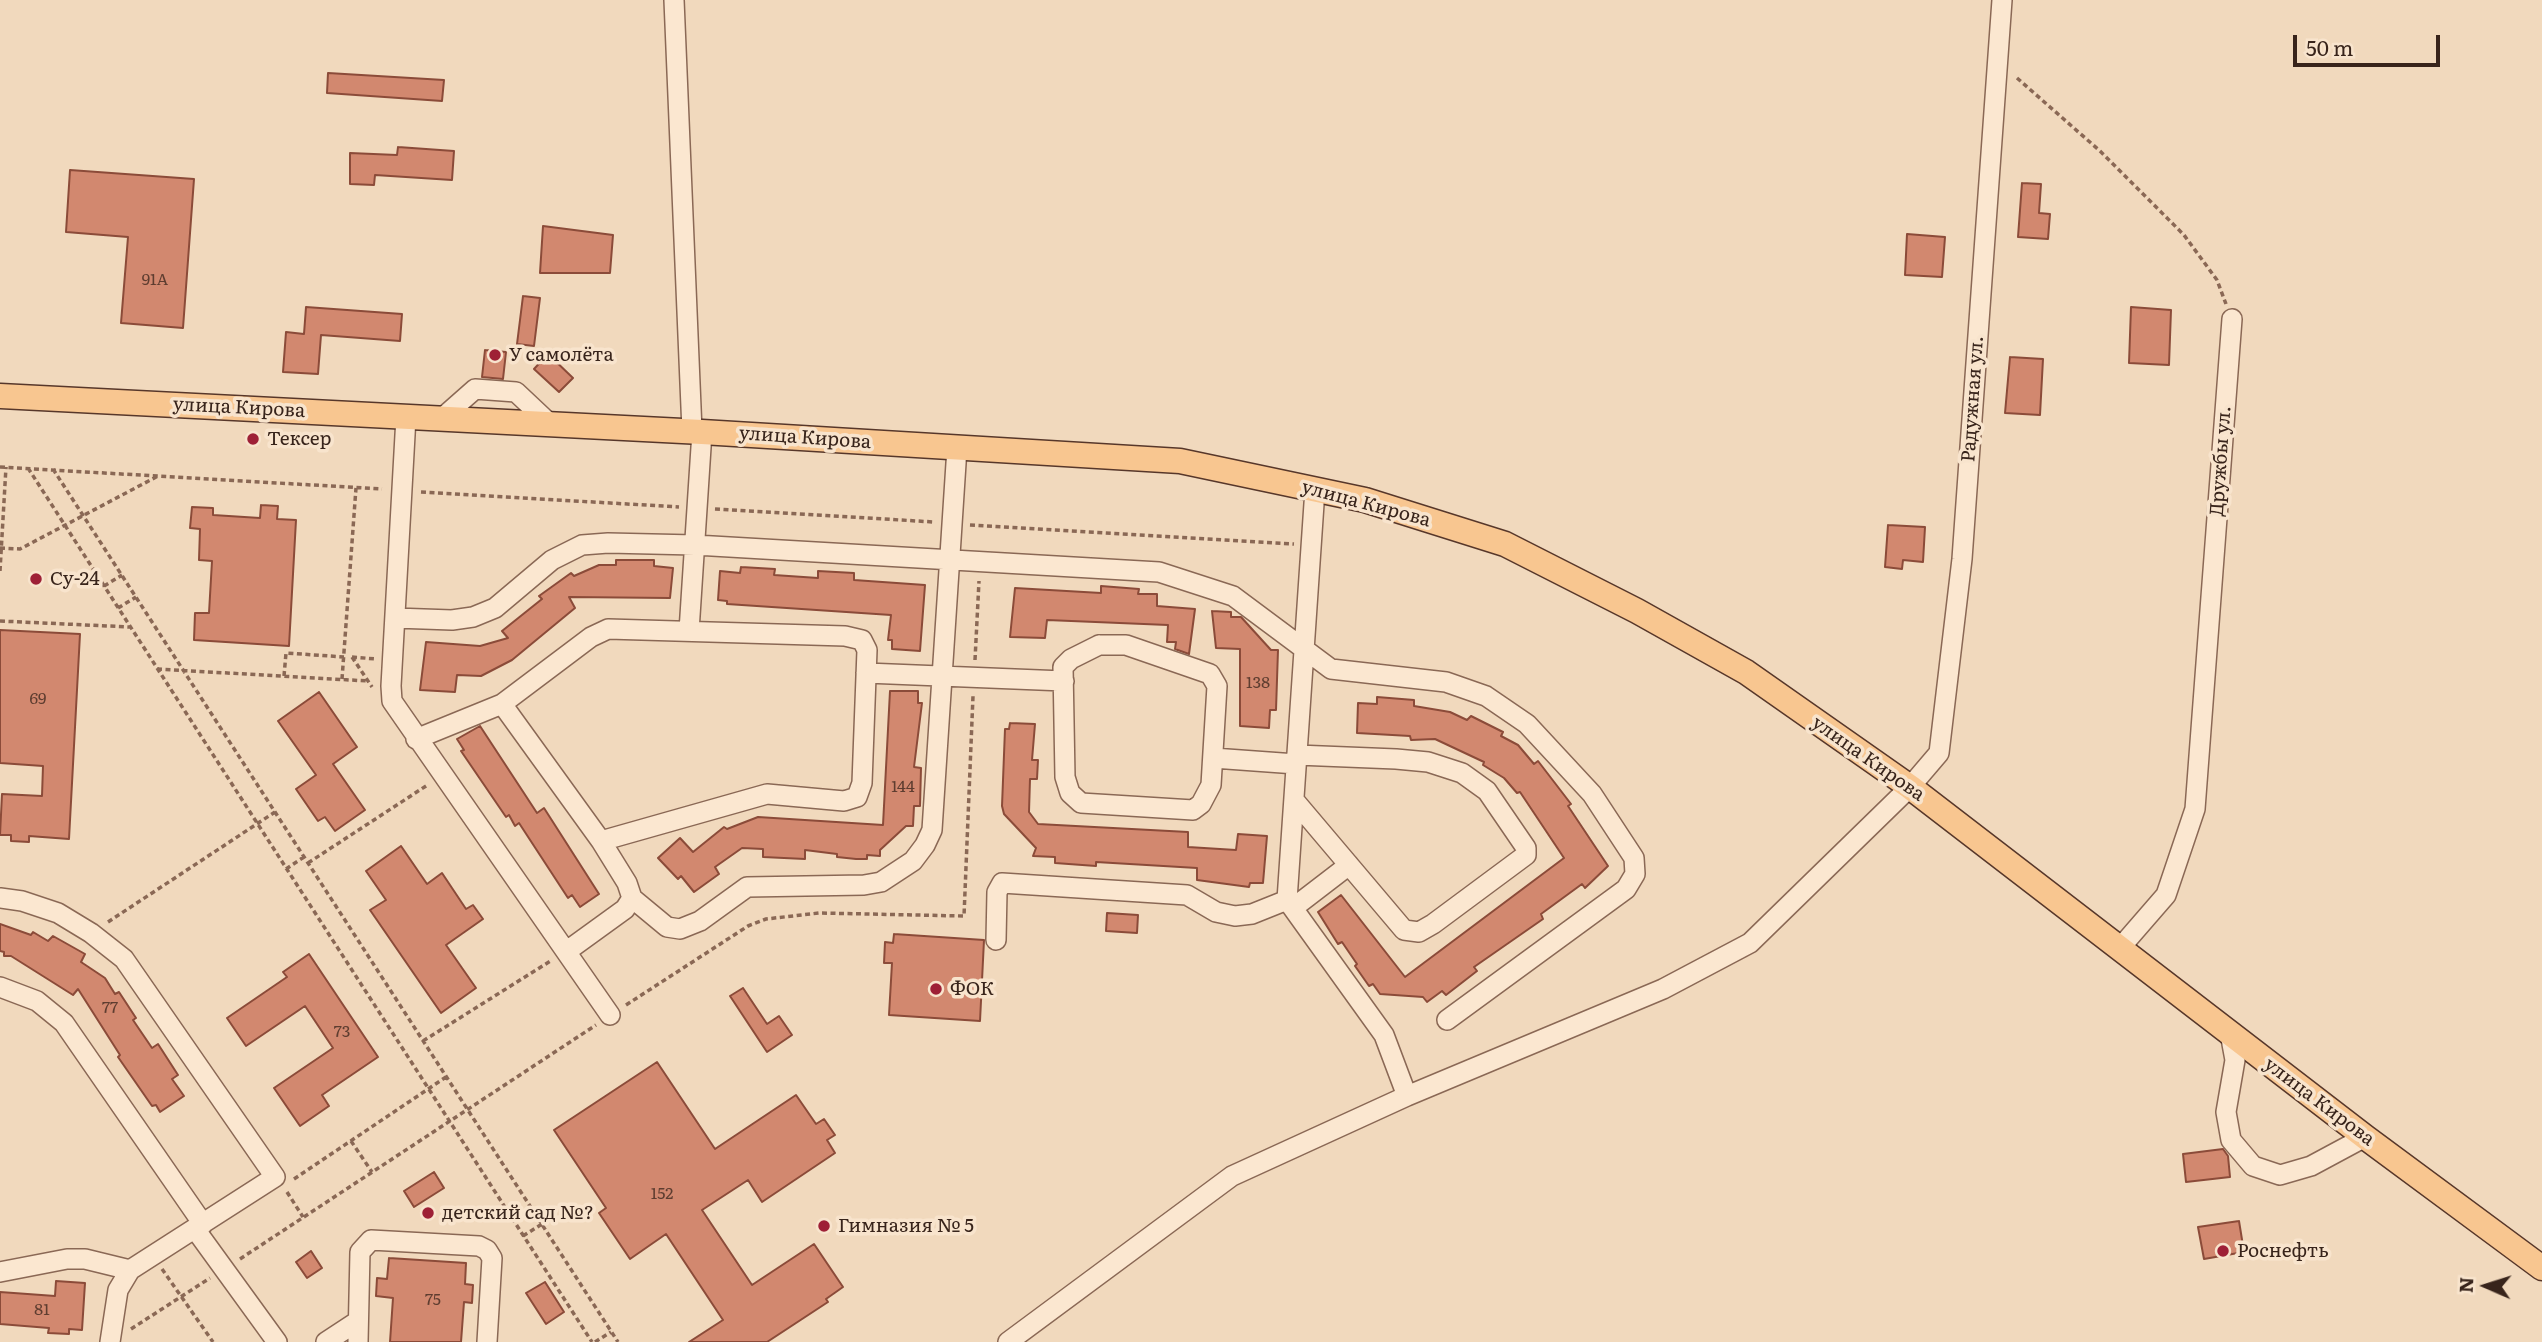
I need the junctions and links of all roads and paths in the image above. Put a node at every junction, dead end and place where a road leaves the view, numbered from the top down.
1 (674, 0) edge
2 (2002, 0) edge
3 (2011, 73) dead end
4 (2232, 319) joint
5 (0, 396) edge
6 (406, 417) junction
7 (697, 431) junction
8 (957, 447) junction
9 (0, 467) edge
10 (6, 467) junction
11 (28, 468) junction
12 (53, 469) junction
13 (159, 476) junction
14 (356, 488) junction
15 (1315, 489) junction
16 (401, 491) junction
17 (2, 505) edge
18 (697, 508) junction
19 (83, 516) junction
20 (952, 523) junction
21 (65, 525) junction
22 (695, 545) junction
23 (1311, 545) junction
24 (1, 548) edge
25 (950, 559) junction
26 (979, 561) junction
27 (0, 571) edge
28 (122, 575) junction
29 (104, 586) junction
30 (136, 597) junction
31 (118, 608) junction
32 (394, 618) junction
33 (0, 621) edge
34 (130, 627) junction
35 (689, 631) junction
36 (1304, 650) junction
37 (344, 657) junction
38 (392, 660) junction
39 (157, 669) junction
40 (183, 670) junction
41 (866, 673) junction
42 (284, 676) junction
43 (942, 677) junction
44 (974, 678) junction
45 (342, 679) junction
46 (1064, 681) junction
47 (391, 682) junction
48 (502, 704) junction
49 (416, 739) junction
50 (1213, 758) junction
51 (1297, 760) junction
52 (436, 780) dead end
53 (1910, 787) junction
54 (1294, 800) junction
55 (275, 812) junction
56 (257, 823) junction
57 (601, 841) junction
58 (304, 857) junction
59 (307, 863) junction
60 (1349, 865) junction
61 (286, 869) junction
62 (0, 898) edge
63 (632, 898) junction
64 (1290, 904) junction
65 (91, 933) junction
66 (996, 940) dead end
67 (2120, 948) junction
68 (562, 954) junction
69 (0, 987) edge
70 (610, 1015) junction
71 (1447, 1020) dead end
72 (2230, 1033) junction
73 (423, 1041) junction
74 (446, 1077) junction
75 (428, 1089) junction
76 (1407, 1096) junction
77 (467, 1110) junction
78 (449, 1122) junction
79 (2365, 1137) junction
80 (351, 1141) junction
81 (372, 1172) junction
82 (303, 1217) junction
83 (542, 1224) junction
84 (199, 1226) junction
85 (523, 1236) junction
86 (2511, 1245) junction
87 (2542, 1254) edge
88 (153, 1255) junction
89 (2542, 1268) edge
90 (224, 1269) junction
91 (130, 1270) junction
92 (0, 1272) edge
93 (182, 1297) junction
94 (358, 1321) junction
95 (611, 1332) junction
96 (117, 1338) edge
97 (213, 1342) edge
98 (277, 1342) edge
99 (326, 1342) edge
100 (358, 1342) edge
101 (487, 1342) edge
102 (593, 1342) edge
103 (618, 1342) edge
104 (1008, 1342) edge

1 - 7 street
2 - 53 street, Радужная ул.
3 - 4 path
4 - 67 street, Дружбы ул.
5 - 6 main road, улица Кирова
6 - 7 main road, улица Кирова
6 - 16 street
7 - 8 main road, улица Кирова
7 - 18 street
8 - 15 main road, улица Кирова
8 - 20 street
9 - 10 path
10 - 11 path
10 - 17 path
11 - 12 path
11 - 21 path
12 - 13 path
12 - 19 path
13 - 14 path
13 - 19 path
14 - 16 path
14 - 37 path
15 - 23 street
15 - 53 main road, улица Кирова
16 - 18 path
16 - 32 street
17 - 24 path
18 - 20 path
18 - 22 street
19 - 21 path
19 - 28 path
20 - 23 path
20 - 25 street
21 - 24 path
21 - 29 path
22 - 25 street
22 - 32 street
22 - 35 street
23 - 36 street
24 - 27 path
25 - 26 street
25 - 43 street
26 - 36 street
26 - 44 path
28 - 29 path
28 - 30 path
29 - 31 path
30 - 31 path
30 - 40 path
31 - 34 path
32 - 38 street
33 - 34 path
34 - 39 path
35 - 41 street
35 - 48 street
36 - 51 street
36 - 71 street
37 - 38 path
37 - 42 path
37 - 45 path
38 - 47 street
39 - 40 path
39 - 56 path
40 - 42 path
40 - 55 path
41 - 43 street
41 - 57 street
42 - 45 path
43 - 44 street
43 - 63 street
44 - 46 street
44 - 70 path
45 - 47 path
46 - 50 street
46 - 50 street
47 - 49 street
48 - 49 street
48 - 57 street
49 - 68 street
50 - 51 street
51 - 54 street
51 - 60 street
52 - 59 path
53 - 67 main road, улица Кирова
53 - 76 street, Радужная ул.
54 - 60 street
54 - 64 street
55 - 56 path
55 - 58 path
56 - 61 path
56 - 65 path
57 - 63 street
58 - 59 path
58 - 61 path
59 - 73 path
60 - 64 street
61 - 75 path
62 - 65 street
63 - 68 street
64 - 66 street
64 - 76 street
65 - 84 street
67 - 72 main road, улица Кирова
68 - 70 street
68 - 73 path
69 - 84 street
70 - 77 path
72 - 79 main road, улица Кирова
72 - 79 street
73 - 74 path
74 - 75 path
74 - 77 path
75 - 78 path
75 - 80 path
76 - 104 street, Радужная ул.
77 - 78 path
77 - 83 path
78 - 81 path
78 - 85 path
79 - 86 main road, улица Кирова
80 - 81 path
80 - 82 path
81 - 82 path
82 - 90 path
83 - 85 path
83 - 95 path
84 - 88 street
84 - 90 street
85 - 102 path
86 - 87 main road, улица Кирова
86 - 89 main road, улица Кирова
88 - 91 street
88 - 93 path
90 - 93 path
90 - 98 street
91 - 92 street
91 - 96 street
93 - 96 path
93 - 97 path
94 - 99 street
94 - 100 street
94 - 101 street
95 - 102 path
95 - 103 path

